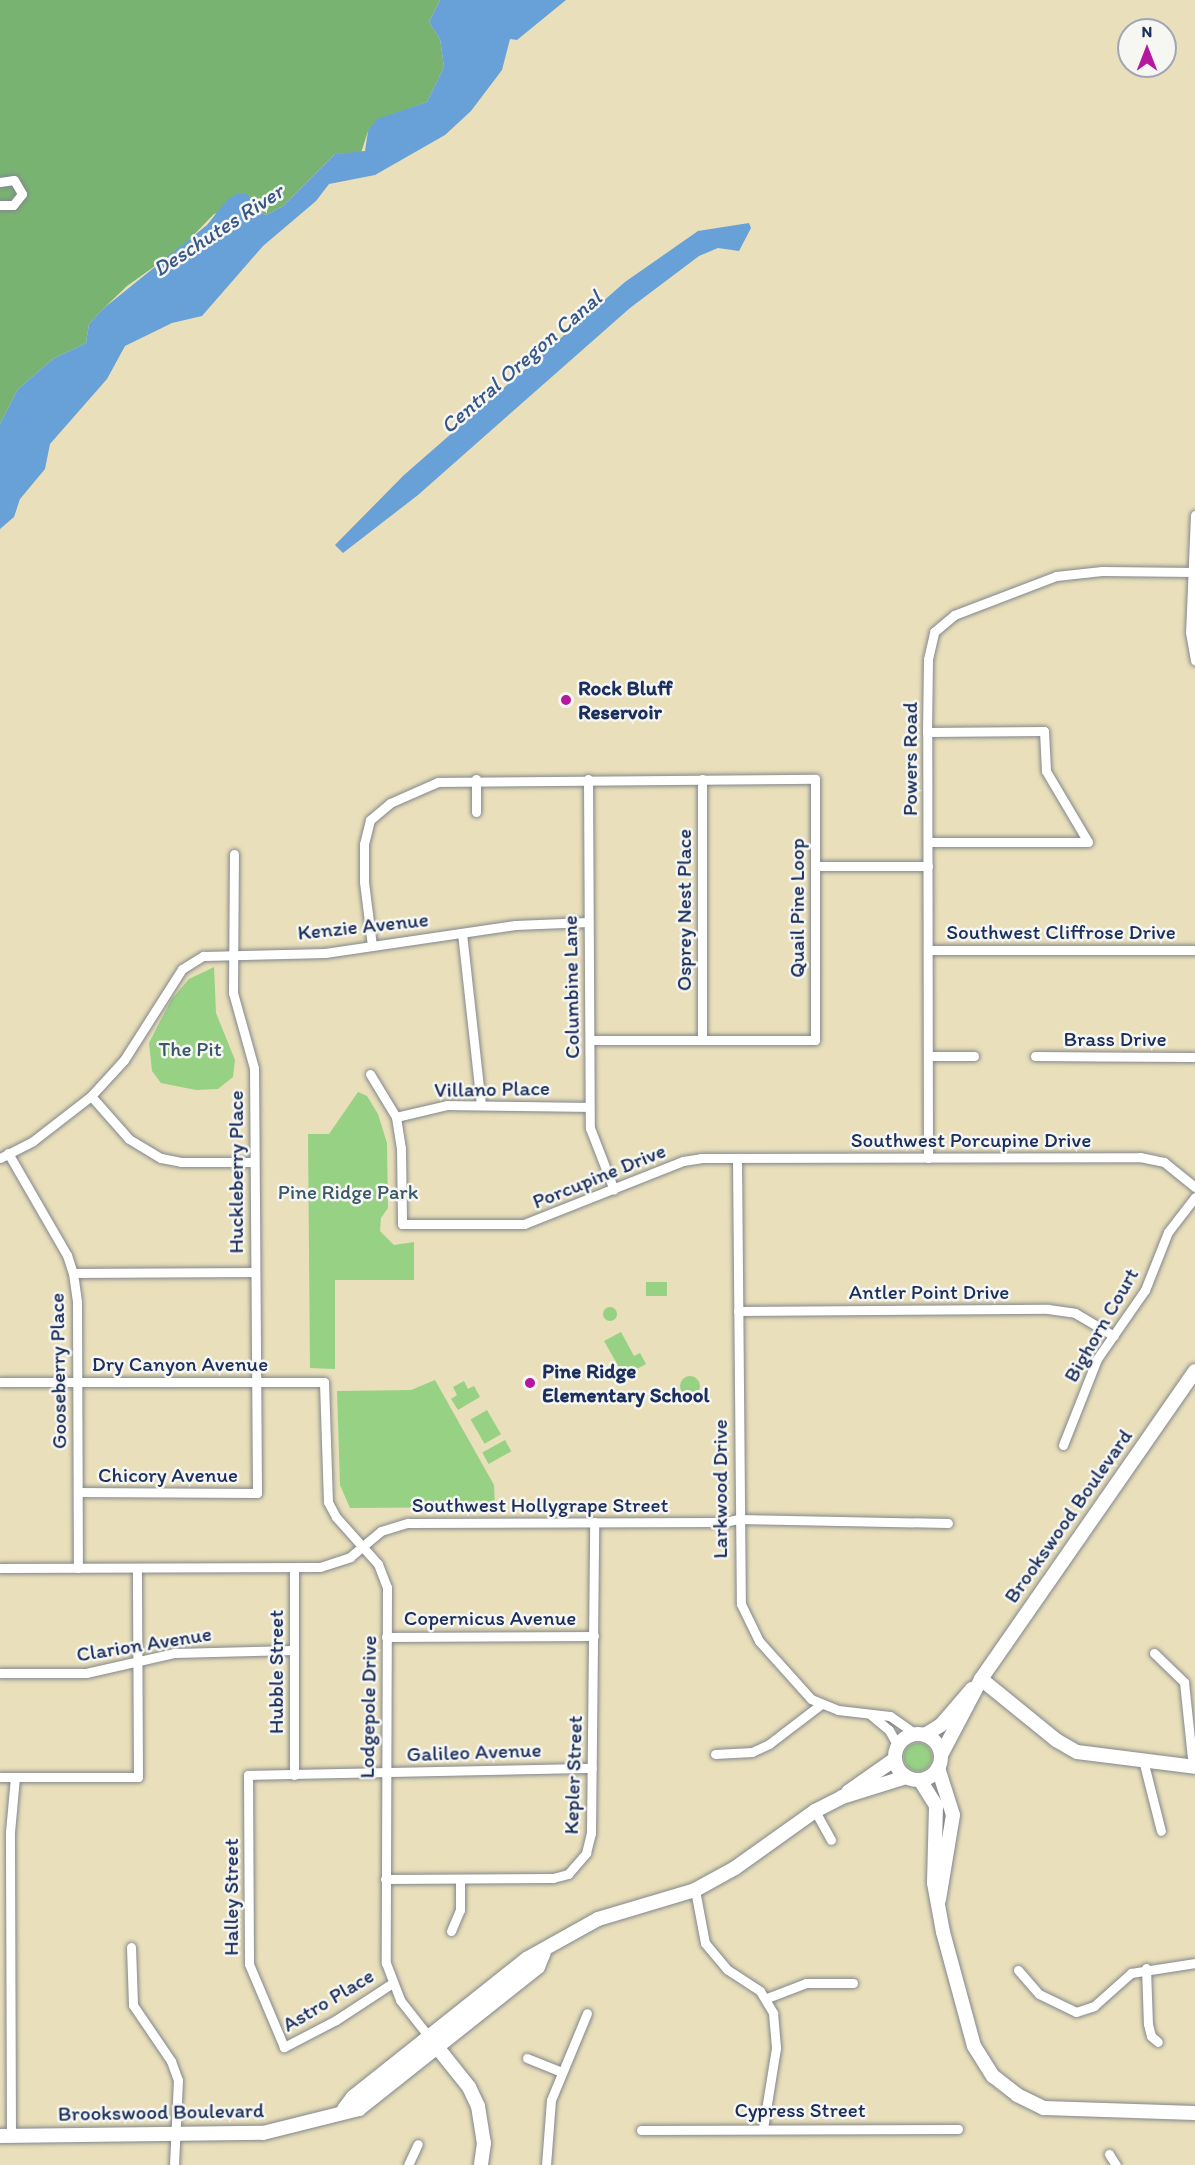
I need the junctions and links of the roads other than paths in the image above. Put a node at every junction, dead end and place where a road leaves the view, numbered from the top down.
1 (0, 182) edge
2 (0, 205) edge
3 (1195, 515) edge
4 (1193, 572) edge
5 (1195, 661) edge
6 (927, 732) junction
7 (476, 779) junction
8 (588, 779) junction
9 (702, 779) junction
10 (476, 812) dead end
11 (927, 842) junction
12 (234, 854) dead end
13 (815, 866) junction
14 (928, 866) junction
15 (588, 921) junction
16 (462, 933) junction
17 (372, 946) junction
18 (928, 950) junction
19 (1195, 950) edge
20 (232, 953) junction
21 (590, 1040) junction
22 (702, 1040) junction
23 (928, 1056) junction
24 (974, 1056) dead end
25 (1035, 1056) dead end
26 (1195, 1057) edge
27 (370, 1074) dead end
28 (92, 1096) junction
29 (481, 1105) junction
30 (589, 1107) junction
31 (396, 1117) junction
32 (4, 1156) edge
33 (737, 1158) junction
34 (928, 1158) junction
35 (253, 1161) junction
36 (1195, 1187) edge
37 (614, 1190) junction
38 (1195, 1197) edge
39 (254, 1272) junction
40 (73, 1273) junction
41 (738, 1311) junction
42 (1114, 1336) junction
43 (1195, 1371) edge
44 (0, 1382) edge
45 (77, 1382) junction
46 (255, 1382) junction
47 (324, 1382) joint
48 (1063, 1445) dead end
49 (78, 1492) junction
50 (257, 1493) joint
51 (738, 1519) junction
52 (594, 1522) junction
53 (948, 1523) dead end
54 (363, 1546) junction
55 (0, 1568) edge
56 (78, 1568) junction
57 (137, 1568) junction
58 (294, 1569) junction
59 (594, 1636) junction
60 (386, 1637) junction
61 (293, 1650) junction
62 (1154, 1653) dead end
63 (138, 1662) junction
64 (0, 1673) edge
65 (979, 1682) junction
66 (820, 1705) junction
67 (869, 1714) junction
68 (921, 1734) junction
69 (896, 1752) junction
70 (715, 1754) dead end
71 (1143, 1760) junction
72 (940, 1762) junction
73 (1194, 1767) edge
74 (592, 1768) junction
75 (385, 1772) junction
76 (248, 1774) joint
77 (294, 1774) junction
78 (0, 1777) edge
79 (15, 1777) junction
80 (913, 1779) junction
81 (842, 1797) junction
82 (815, 1811) junction
83 (1161, 1831) dead end
84 (831, 1840) dead end
85 (385, 1879) junction
86 (460, 1879) junction
87 (695, 1890) junction
88 (938, 1902) junction
89 (0, 1930) edge
90 (11, 1930) junction
91 (451, 1931) dead end
92 (130, 1947) dead end
93 (1195, 1963) edge
94 (1146, 1968) junction
95 (1018, 1970) dead end
96 (853, 1983) dead end
97 (391, 1984) junction
98 (767, 1998) junction
99 (586, 2013) dead end
100 (1158, 2042) dead end
101 (434, 2043) junction
102 (284, 2047) joint
103 (0, 2050) edge
104 (11, 2050) junction
105 (527, 2058) dead end
106 (561, 2072) junction
107 (1195, 2113) edge
108 (763, 2128) junction
109 (958, 2129) dead end
110 (641, 2130) dead end
111 (4, 2134) edge
112 (178, 2134) junction
113 (418, 2144) dead end
114 (1109, 2154) dead end
115 (174, 2165) edge
116 (408, 2165) edge
117 (481, 2165) edge
118 (546, 2165) edge
119 (1116, 2165) edge

1 - 2 street
3 - 4 street
4 - 5 street
4 - 6 street, Powers Road
6 - 11 street, Powers Road
6 - 11 street
7 - 8 street, Quail Pine Loop
7 - 10 street
7 - 17 street, Quail Pine Loop
8 - 9 street, Quail Pine Loop
8 - 15 street, Columbine Lane
9 - 13 street, Quail Pine Loop
9 - 22 street, Osprey Nest Place
11 - 14 street, Powers Road
12 - 20 street, Huckleberry Place
13 - 14 street
13 - 22 street, Quail Pine Loop
14 - 18 street, Powers Road
15 - 16 street, Kenzie Avenue
15 - 21 street, Columbine Lane
16 - 17 street, Kenzie Avenue
16 - 29 street
17 - 20 street, Kenzie Avenue
18 - 19 street, Southwest Cliffrose Drive
18 - 23 street, Powers Road
20 - 28 street, Kenzie Avenue
20 - 35 street, Huckleberry Place
21 - 22 street, Quail Pine Loop
21 - 30 street, Columbine Lane
23 - 24 street
23 - 34 street, Powers Road
25 - 26 street, Brass Drive
27 - 31 street
28 - 32 street, Kenzie Avenue
28 - 35 street
29 - 30 street, Villano Place
29 - 31 street, Villano Place
30 - 37 street, Columbine Lane
31 - 37 street, Porcupine Drive
32 - 40 street, Gooseberry Place
33 - 34 street, Southwest Porcupine Drive
33 - 37 street, Porcupine Drive
33 - 41 street, Larkwood Drive
34 - 36 street, Southwest Porcupine Drive
35 - 39 street, Huckleberry Place
38 - 42 street, Bighorn Court
39 - 40 street
39 - 46 street, Huckleberry Place
40 - 45 street, Gooseberry Place
41 - 42 street, Antler Point Drive
41 - 51 street, Larkwood Drive
42 - 48 street, Bighorn Court
43 - 65 main road, Brookswood Boulevard
44 - 45 street, Dry Canyon Avenue
45 - 46 street, Dry Canyon Avenue
45 - 49 street, Gooseberry Place
46 - 47 street, Dry Canyon Avenue
46 - 50 street, Huckleberry Place
47 - 54 street, Lodgepole Drive
49 - 50 street, Chicory Avenue
49 - 56 street, Gooseberry Place
51 - 52 street, Southwest Hollygrape Street
51 - 53 street, Southwest Hollygrape Street
51 - 66 street, Larkwood Drive
52 - 54 street, Southwest Hollygrape Street
52 - 59 street, Kepler Street
54 - 58 street, Southwest Hollygrape Street
54 - 60 street, Lodgepole Drive
55 - 56 street, Southwest Hollygrape Street
56 - 57 street, Southwest Hollygrape Street
57 - 58 street, Southwest Hollygrape Street
57 - 63 street
58 - 61 street, Hubble Street
59 - 60 street, Copernicus Avenue
59 - 74 street, Kepler Street
60 - 75 street, Lodgepole Drive
61 - 63 street, Clarion Avenue
61 - 77 street, Hubble Street
62 - 73 street
63 - 64 street, Clarion Avenue
63 - 79 street
65 - 68 main road, Brookswood Boulevard
65 - 71 main road
65 - 72 main road, Brookswood Boulevard
66 - 67 street
66 - 70 street
67 - 68 street
67 - 69 street
68 - 69 main road, Brookswood Boulevard
68 - 72 main road
69 - 80 main road
69 - 81 main road, Brookswood Boulevard
71 - 73 main road
71 - 83 street
72 - 80 main road, Brookswood Boulevard
72 - 88 main road
74 - 75 street, Galileo Avenue
74 - 86 street, Kepler Street
75 - 77 street, Galileo Avenue
75 - 85 street, Lodgepole Drive
76 - 77 street, Galileo Avenue
76 - 102 street, Halley Street
78 - 79 street
79 - 90 street
80 - 81 main road, Brookswood Boulevard
80 - 88 main road
81 - 82 main road, Brookswood Boulevard
82 - 84 street
82 - 87 main road, Brookswood Boulevard
85 - 86 street, Kepler Street
85 - 97 street, Lodgepole Drive
86 - 91 street
87 - 98 street
87 - 101 main road, Brookswood Boulevard
88 - 107 main road
89 - 90 street
90 - 104 street
92 - 112 street
93 - 94 street
94 - 95 street
94 - 100 street
96 - 98 street
97 - 101 street, Lodgepole Drive
97 - 102 street, Astro Place
98 - 108 street
99 - 106 street
101 - 112 main road, Brookswood Boulevard
101 - 117 main road
103 - 104 street
104 - 111 street
105 - 106 street
106 - 118 street
108 - 109 street, Cypress Street
108 - 110 street, Cypress Street
111 - 112 main road, Brookswood Boulevard
112 - 115 street
113 - 116 street
114 - 119 street

